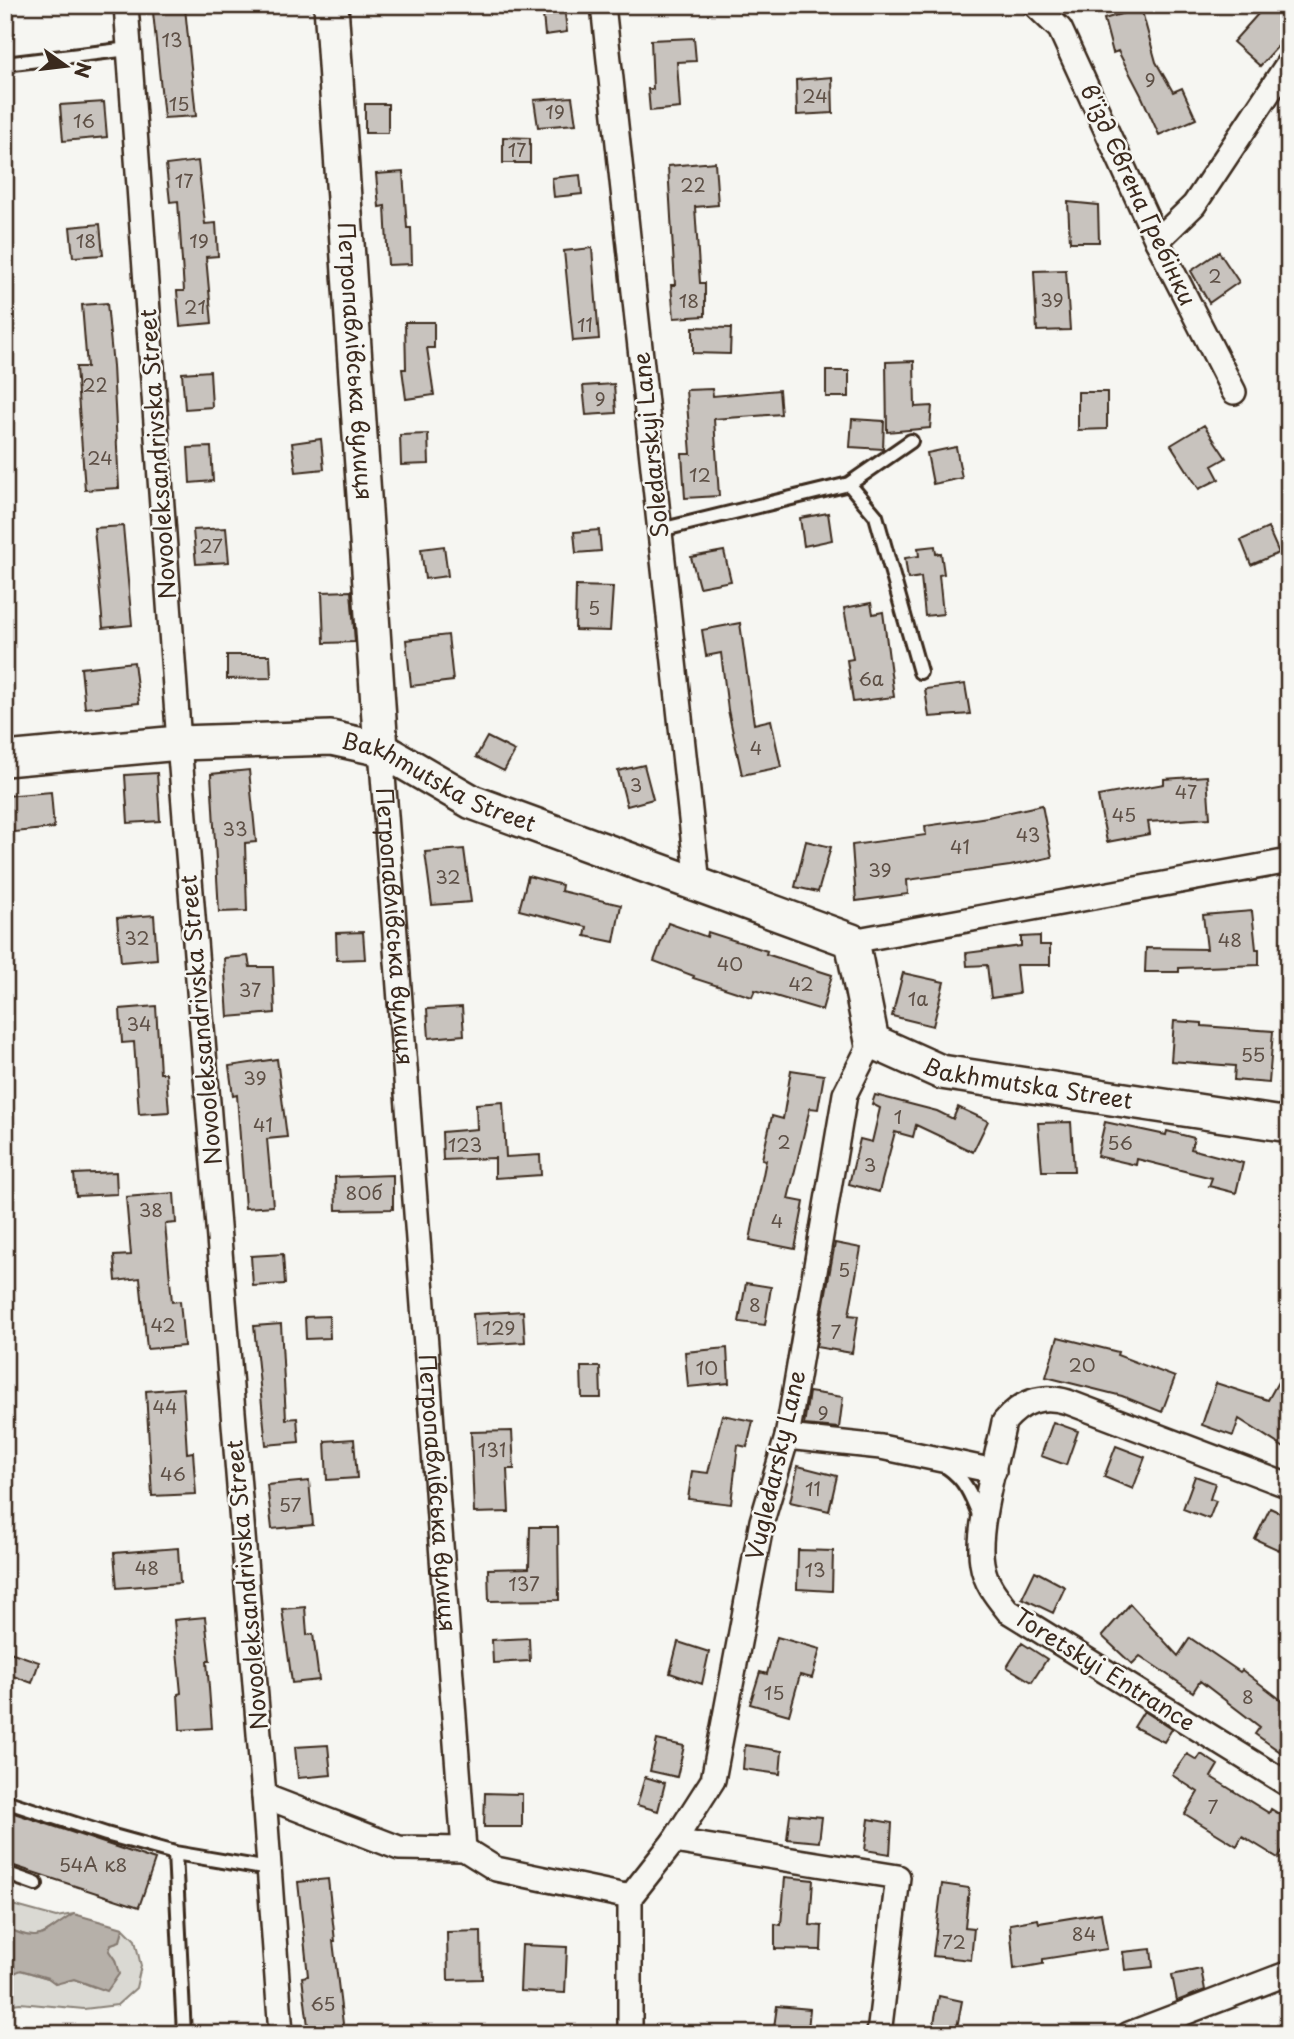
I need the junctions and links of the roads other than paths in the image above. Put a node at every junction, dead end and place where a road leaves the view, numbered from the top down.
1 (126, 5) edge
2 (331, 5) edge
3 (603, 5) edge
4 (1035, 5) edge
5 (130, 49) junction
6 (1289, 62) edge
7 (5, 64) edge
8 (1157, 241) junction
9 (1234, 392) dead end
10 (911, 441) dead end
11 (849, 484) junction
12 (660, 530) junction
13 (920, 672) dead end
14 (179, 743) junction
15 (381, 749) junction
16 (5, 760) edge
17 (1289, 861) edge
18 (698, 884) junction
19 (852, 941) junction
20 (872, 1041) junction
21 (1289, 1125) edge
22 (787, 1437) junction
23 (935, 1459) junction
24 (994, 1471) junction
25 (1289, 1486) edge
26 (983, 1527) junction
27 (1289, 1785) edge
28 (264, 1796) junction
29 (5, 1801) edge
30 (674, 1841) junction
31 (464, 1849) junction
32 (176, 1853) junction
33 (269, 1869) junction
34 (5, 1873) edge
35 (36, 1884) dead end
36 (630, 1896) junction
37 (1289, 1973) edge
38 (184, 2034) edge
39 (281, 2034) edge
40 (631, 2034) edge
41 (879, 2034) edge
42 (1129, 2034) edge

1 - 5 street, Novooleksandrivska Street
2 - 15 street, Петропавлівська вулиця
3 - 12 street, Soledarskyi Lane
4 - 8 street, в'їзд Євгена Гребінки
5 - 7 lane
5 - 14 street, Novooleksandrivska Street
6 - 8 street
8 - 9 street, в'їзд Євгена Гребінки
10 - 11 lane
11 - 12 lane
11 - 13 lane
12 - 18 street, Soledarskyi Lane
14 - 15 street, Bakhmutska Street
14 - 16 street, Bakhmutska Street
14 - 28 street, Novooleksandrivska Street
15 - 18 street, Bakhmutska Street
15 - 31 street, Петропавлівська вулиця
17 - 19 street
18 - 19 street, Bakhmutska Street
19 - 20 street
20 - 21 street, Bakhmutska Street
20 - 22 street, Vugledarsky Lane
22 - 23 street
22 - 30 street, Vugledarsky Lane
23 - 24 street
23 - 26 lane
24 - 25 street, Toretskyi Entrance
24 - 26 street, Toretskyi Entrance
26 - 27 street, Toretskyi Entrance
28 - 31 street
28 - 33 street, Novooleksandrivska Street
29 - 32 lane
30 - 36 street, Vugledarsky Lane
30 - 41 street
31 - 36 street
32 - 33 lane
32 - 38 lane
33 - 39 street, Novooleksandrivska Street
34 - 35 lane
36 - 40 street
37 - 42 street

